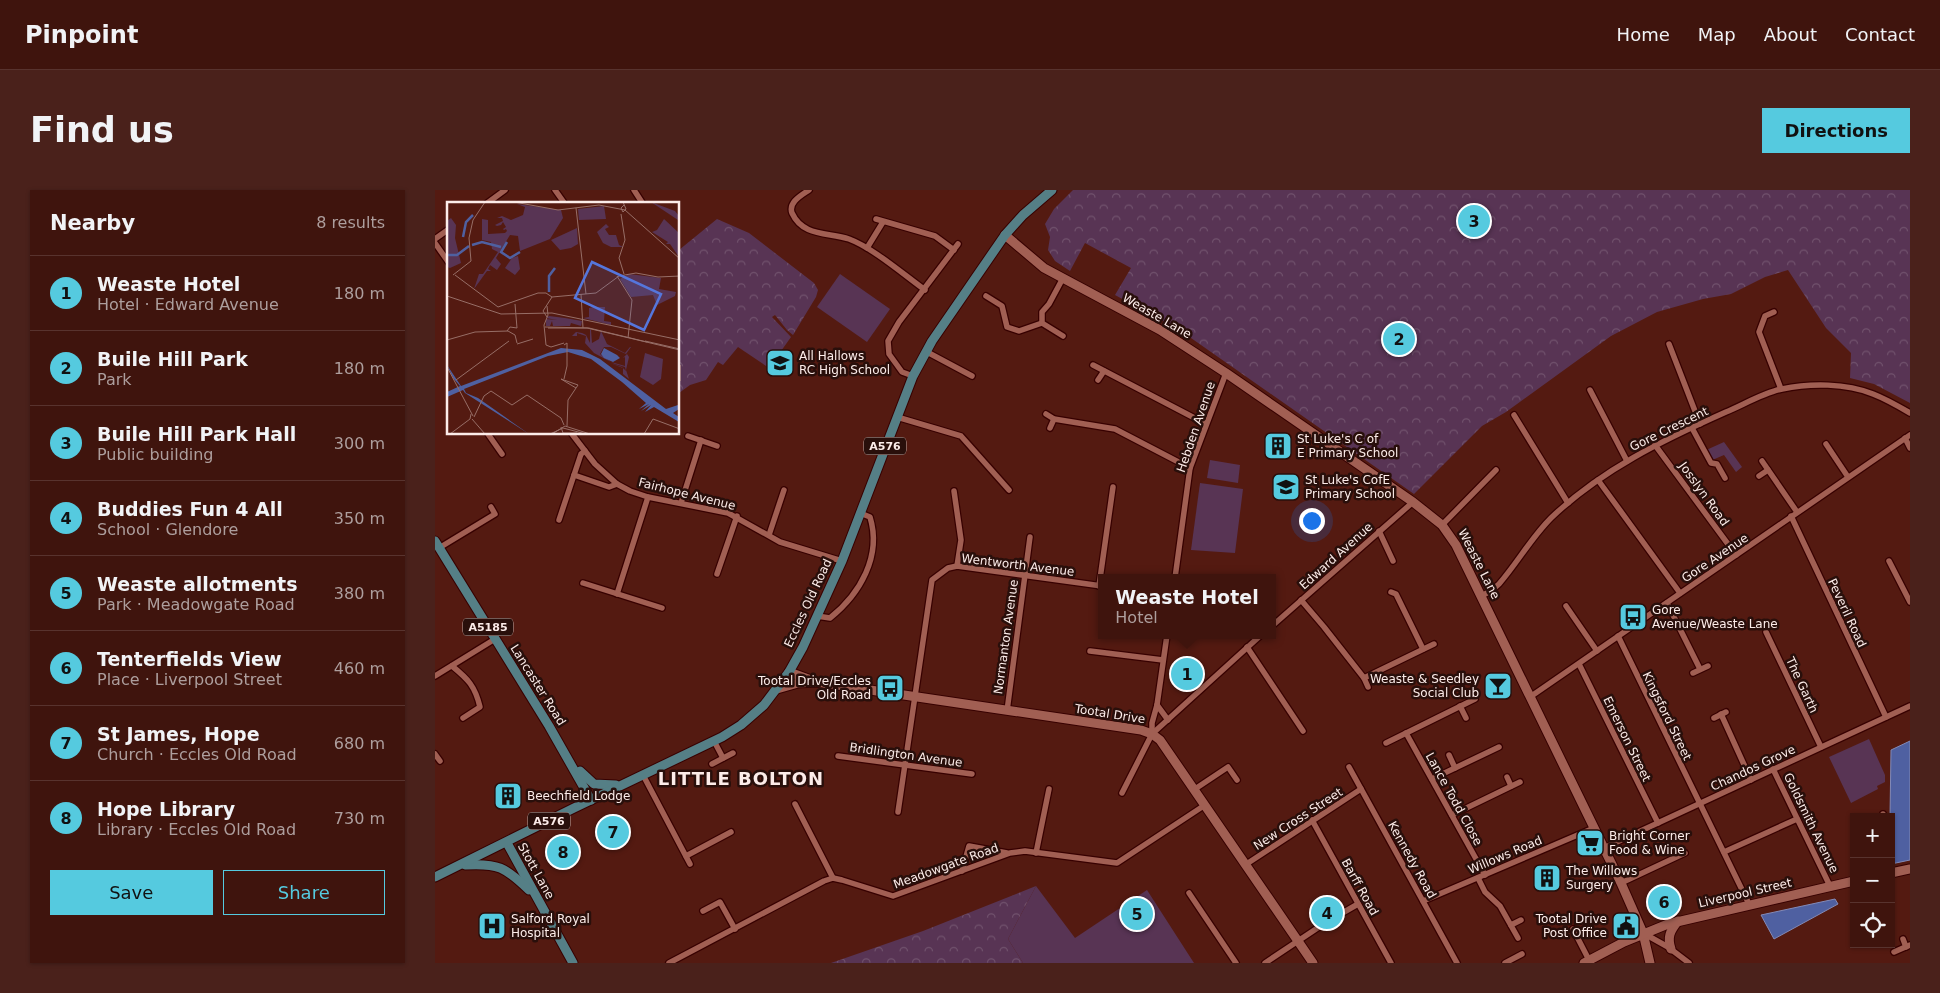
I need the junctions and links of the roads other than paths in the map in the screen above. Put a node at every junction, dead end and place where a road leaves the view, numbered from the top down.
1 (505, 190) edge
2 (555, 190) edge
3 (634, 190) edge
4 (809, 190) edge
5 (1048, 191) edge
6 (489, 202) edge
7 (564, 202) edge
8 (642, 202) edge
9 (876, 220) dead end
10 (883, 222) junction
11 (447, 230) edge
12 (1005, 235) junction
13 (435, 239) edge
14 (435, 243) edge
15 (867, 248) junction
16 (447, 260) edge
17 (1063, 278) junction
18 (925, 290) junction
19 (985, 296) dead end
20 (1774, 312) dead end
21 (1042, 323) junction
22 (1063, 336) dead end
23 (1669, 344) dead end
24 (927, 352) junction
25 (1093, 365) dead end
26 (1104, 371) junction
27 (1226, 373) junction
28 (913, 376) junction
29 (972, 376) dead end
30 (1099, 380) dead end
31 (1781, 389) junction
32 (1590, 390) dead end
33 (1910, 413) edge
34 (1046, 414) dead end
35 (1514, 415) dead end
36 (897, 417) junction
37 (1054, 419) junction
38 (1206, 424) junction
39 (1700, 424) junction
40 (1050, 428) dead end
41 (1692, 428) junction
42 (489, 435) edge
43 (573, 435) edge
44 (688, 436) dead end
45 (1907, 436) edge
46 (701, 440) junction
47 (1826, 444) dead end
48 (1655, 445) junction
49 (717, 446) dead end
50 (1910, 448) edge
51 (585, 451) junction
52 (502, 454) dead end
53 (1627, 461) junction
54 (1762, 461) dead end
55 (1190, 468) junction
56 (1496, 470) dead end
57 (1768, 470) junction
58 (574, 475) junction
59 (1759, 476) dead end
60 (1848, 477) junction
61 (1725, 478) dead end
62 (1598, 480) junction
63 (617, 484) junction
64 (1113, 487) dead end
65 (784, 490) dead end
66 (954, 490) dead end
67 (1009, 490) dead end
68 (647, 497) junction
69 (1413, 502) junction
70 (681, 503) junction
71 (1568, 503) junction
72 (491, 507) dead end
73 (1797, 512) junction
74 (860, 513) junction
75 (737, 516) junction
76 (1791, 516) junction
77 (559, 520) dead end
78 (1443, 525) junction
79 (1379, 531) junction
80 (769, 535) junction
81 (1031, 537) dead end
82 (437, 544) edge
83 (1736, 555) junction
84 (1393, 560) dead end
85 (841, 561) junction
86 (1889, 561) dead end
87 (957, 566) junction
88 (717, 574) dead end
89 (1102, 574) edge
90 (1176, 574) edge
91 (1025, 576) junction
92 (583, 583) dead end
93 (1098, 586) edge
94 (1391, 592) dead end
95 (1680, 593) junction
96 (617, 594) junction
97 (1481, 596) junction
98 (1301, 600) junction
99 (1910, 602) edge
100 (1667, 603) junction
101 (1566, 606) dead end
102 (662, 608) dead end
103 (817, 616) junction
104 (1276, 622) edge
105 (1766, 632) dead end
106 (1618, 636) junction
107 (495, 639) junction
108 (1166, 639) edge
109 (1256, 639) edge
110 (1434, 644) dead end
111 (1247, 647) junction
112 (1423, 649) junction
113 (1090, 651) dead end
114 (1597, 651) junction
115 (1163, 660) junction
116 (1579, 664) junction
117 (452, 666) junction
118 (1708, 666) dead end
119 (1701, 669) junction
120 (789, 672) junction
121 (1693, 672) dead end
122 (435, 676) edge
123 (1364, 678) junction
124 (816, 682) junction
125 (1368, 687) dead end
126 (777, 689) junction
127 (915, 696) junction
128 (1530, 697) junction
129 (1475, 699) dead end
130 (1157, 705) junction
131 (1461, 706) junction
132 (1910, 706) edge
133 (1007, 711) junction
134 (1886, 717) junction
135 (463, 718) dead end
136 (1466, 718) dead end
137 (1714, 718) dead end
138 (1168, 720) junction
139 (1303, 731) dead end
140 (1406, 733) junction
141 (1152, 734) junction
142 (714, 741) junction
143 (1386, 743) dead end
144 (1499, 747) dead end
145 (1821, 747) junction
146 (733, 753) dead end
147 (435, 754) edge
148 (1449, 755) dead end
149 (838, 756) dead end
150 (723, 758) junction
151 (440, 761) dead end
152 (711, 764) dead end
153 (572, 765) junction
154 (905, 765) junction
155 (1349, 767) dead end
156 (1455, 768) junction
157 (1773, 769) junction
158 (972, 774) dead end
159 (643, 775) junction
160 (1507, 777) dead end
161 (1432, 779) junction
162 (1237, 780) dead end
163 (1751, 780) junction
164 (1520, 782) dead end
165 (621, 785) junction
166 (1511, 786) junction
167 (1049, 789) dead end
168 (1195, 789) junction
169 (1361, 789) junction
170 (1122, 793) dead end
171 (591, 800) junction
172 (795, 804) dead end
173 (1699, 804) junction
174 (1205, 805) junction
175 (898, 812) dead end
176 (1452, 815) junction
177 (1797, 819) junction
178 (1312, 820) junction
179 (1658, 823) junction
180 (1594, 828) junction
181 (731, 832) dead end
182 (507, 843) junction
183 (1604, 848) junction
184 (1724, 852) junction
185 (1036, 853) junction
186 (1685, 853) dead end
187 (1009, 854) junction
188 (686, 856) junction
189 (690, 864) dead end
190 (461, 865) junction
191 (1245, 865) junction
192 (1910, 869) edge
193 (963, 871) junction
194 (1895, 872) edge
195 (1485, 875) junction
196 (435, 877) edge
197 (833, 878) junction
198 (1478, 878) junction
199 (1621, 883) junction
200 (1850, 883) edge
201 (1830, 886) junction
202 (1189, 893) dead end
203 (536, 897) junction
204 (1423, 901) junction
205 (1358, 904) junction
206 (1749, 904) junction
207 (703, 911) dead end
208 (1521, 920) dead end
209 (1678, 921) junction
210 (1511, 924) junction
211 (735, 929) junction
212 (1573, 929) dead end
213 (1643, 933) junction
214 (1518, 938) dead end
215 (1903, 939) dead end
216 (1298, 940) junction
217 (1908, 946) edge
218 (1671, 949) junction
219 (1894, 952) dead end
220 (1522, 954) dead end
221 (1516, 960) edge
222 (1586, 962) edge
223 (573, 963) edge
224 (669, 963) edge
225 (1236, 963) edge
226 (1265, 963) edge
227 (1313, 963) edge
228 (1391, 963) edge
229 (1457, 963) edge
230 (1505, 963) edge
231 (1650, 963) edge
232 (1689, 963) edge

1 - 6 street
2 - 7 street
3 - 8 street
4 - 15 street
5 - 12 main road, Eccles Old Road / A576
9 - 10 street
10 - 15 street
10 - 18 street
11 - 13 street
12 - 17 street, Weaste Lane
12 - 24 main road, Eccles Old Road / A576
14 - 16 street
15 - 18 street
17 - 21 street
17 - 27 street, Weaste Lane
18 - 28 street
19 - 21 street
20 - 31 street
21 - 22 street
23 - 39 street
24 - 28 main road, Eccles Old Road / A576
24 - 29 street
25 - 26 street
26 - 30 street
26 - 38 street
27 - 38 street, Hebden Avenue
27 - 69 street, Weaste Lane
28 - 36 main road, Eccles Old Road / A576
31 - 33 street, Gore Crescent
31 - 39 street, Gore Crescent
32 - 53 street
34 - 37 street
35 - 71 street
36 - 67 street
36 - 74 main road, Eccles Old Road / A576
37 - 40 street
37 - 55 street
38 - 55 street, Hebden Avenue
39 - 41 street, Gore Crescent
41 - 48 street, Gore Crescent
41 - 61 street
42 - 52 street
43 - 51 street, Fairhope Avenue
44 - 46 street
45 - 50 street
45 - 60 street, Gore Avenue
46 - 49 street
46 - 70 street
47 - 60 street
48 - 53 street, Gore Crescent
48 - 83 street, Josslyn Road
51 - 58 street
51 - 63 street, Fairhope Avenue
53 - 62 street, Gore Crescent
54 - 57 street
55 - 90 street, Hebden Avenue
56 - 78 street
57 - 59 street
57 - 73 street
58 - 63 street
58 - 77 street
60 - 73 street, Gore Avenue
62 - 71 street, Gore Crescent
62 - 95 street
63 - 68 street, Fairhope Avenue
64 - 89 street
65 - 80 street
66 - 87 street
68 - 70 street, Fairhope Avenue
68 - 96 street
69 - 78 street, Weaste Lane
69 - 79 street, Edward Avenue
70 - 75 street, Fairhope Avenue
71 - 97 street, Gore Crescent
72 - 82 street
73 - 76 street, Gore Avenue
74 - 85 main road, Eccles Old Road / A576
74 - 103 street
75 - 80 street, Fairhope Avenue
75 - 88 street
76 - 83 street, Gore Avenue
76 - 134 street, Peveril Road
78 - 97 street, Weaste Lane
79 - 84 street
79 - 98 street, Edward Avenue
80 - 85 street, Fairhope Avenue
81 - 91 street, Normanton Avenue
82 - 107 main road, Lancaster Road / A5185
83 - 95 street, Gore Avenue
85 - 103 main road, Eccles Old Road / A576
86 - 99 street
87 - 91 street, Wentworth Avenue
87 - 127 street, Wentworth Avenue
91 - 93 street, Wentworth Avenue
91 - 133 street, Normanton Avenue
92 - 96 street
94 - 112 street
95 - 100 street, Gore Avenue
96 - 102 street
97 - 128 street, Weaste Lane
98 - 104 street, Edward Avenue
98 - 123 street
100 - 106 street, Gore Avenue
100 - 119 street
101 - 114 street
103 - 120 main road, Eccles Old Road / A576
105 - 145 street, The Garth
106 - 114 street, Gore Avenue
106 - 173 street, Kingsford Street
107 - 117 street
107 - 153 main road, Lancaster Road / A5185
108 - 115 street
109 - 111 street
110 - 112 street
111 - 138 street
111 - 139 street
112 - 123 street
113 - 115 street
114 - 116 street, Gore Avenue
115 - 130 street
116 - 128 street, Gore Avenue
116 - 179 street, Emerson Street
117 - 122 street
117 - 135 street
118 - 119 street
119 - 121 street
120 - 124 street, Tootal Drive
120 - 126 main road, Eccles Old Road / A576
123 - 125 street
124 - 126 street, Tootal Drive
124 - 127 street, Tootal Drive
126 - 142 main road, Eccles Old Road / A576
127 - 133 street, Tootal Drive
127 - 154 street, Wentworth Avenue
128 - 180 street, Weaste Lane
129 - 131 street
130 - 138 street
130 - 141 street
131 - 136 street
131 - 140 street
132 - 134 street, Chandos Grove
133 - 141 street, Tootal Drive
134 - 145 street, Chandos Grove
137 - 163 street
138 - 141 street
140 - 143 street
140 - 161 street, Lance Todd Close
141 - 168 street, Tootal Drive
141 - 170 street
142 - 150 street
142 - 159 main road, Eccles Old Road / A576
144 - 156 street
145 - 157 street, Chandos Grove
146 - 150 street
147 - 151 street
148 - 156 street
149 - 154 street, Bridlington Avenue
150 - 152 street
153 - 165 main road, Lancaster Road / A5185
153 - 171 main road, Lancaster Road / A5185
154 - 158 street, Bridlington Avenue
154 - 175 street, Wentworth Avenue
155 - 169 street, Kennedy Road
156 - 161 street
157 - 163 street, Chandos Grove
157 - 177 street, Goldsmith Avenue
159 - 165 main road, Eccles Old Road / A576
159 - 188 street
160 - 166 street
161 - 176 street, Lance Todd Close
162 - 168 street
163 - 173 street, Chandos Grove
164 - 166 street
165 - 171 main road, Eccles Old Road / A576
166 - 176 street
167 - 185 street
168 - 174 street, Tootal Drive
169 - 178 street, New Cross Street
169 - 204 street, Kennedy Road
171 - 182 main road, Eccles Old Road / A576
172 - 197 street
173 - 179 street, Chandos Grove
173 - 184 street, Kingsford Street
174 - 185 street, Meadowgate Road
174 - 191 street, Tootal Drive
176 - 195 street, Lance Todd Close
177 - 184 street
177 - 201 street, Goldsmith Avenue
178 - 191 street, New Cross Street
178 - 205 street, Barff Road
179 - 183 street, Chandos Grove
180 - 183 street, Weaste Lane
180 - 195 street, Willows Road
181 - 188 street
182 - 190 main road, Eccles Old Road / A576
182 - 203 main road, Stott Lane
183 - 199 street, Weaste Lane
184 - 206 street, Kingsford Street
185 - 187 street, Meadowgate Road
186 - 199 street
187 - 193 street, Meadowgate Road
187 - 193 street
188 - 189 street
190 - 196 main road, Eccles Old Road / A576
190 - 203 main road
191 - 216 street, Tootal Drive
192 - 194 street
193 - 197 street, Meadowgate Road
195 - 198 street, Willows Road
197 - 211 street
198 - 204 street, Willows Road
198 - 210 street
199 - 213 street, Weaste Lane
200 - 201 street, Liverpool Street
201 - 206 street, Liverpool Street
202 - 225 street
203 - 223 main road, Stott Lane
204 - 229 street, Kennedy Road
205 - 216 street
205 - 228 street, Barff Road
206 - 209 street, Liverpool Street
207 - 211 street
208 - 210 street
209 - 213 street, Liverpool Street
209 - 218 street
210 - 214 street
211 - 224 street
212 - 222 street
213 - 218 street
213 - 222 street, Liverpool Street
213 - 231 street, Weaste Lane
215 - 217 street
216 - 226 street
216 - 227 street, Tootal Drive
217 - 219 street
218 - 232 street
220 - 221 street
221 - 230 street

